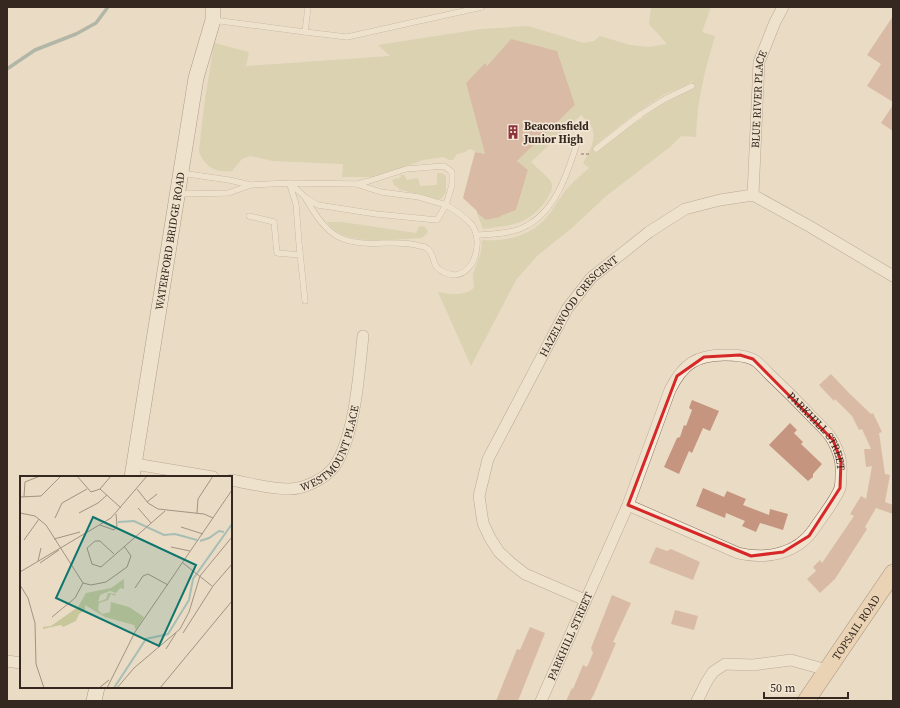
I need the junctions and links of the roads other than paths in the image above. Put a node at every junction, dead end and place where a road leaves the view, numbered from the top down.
1 (308, 7) edge
2 (482, 7) edge
3 (783, 7) edge
4 (213, 14) edge
5 (305, 32) junction
6 (692, 86) dead end
7 (579, 137) dead end
8 (596, 149) road end
9 (181, 174) junction
10 (290, 183) junction
11 (356, 184) junction
12 (251, 185) junction
13 (178, 194) junction
14 (753, 195) junction
15 (306, 198) junction
16 (446, 205) junction
17 (249, 216) dead end
18 (477, 235) junction
19 (300, 254) junction
20 (893, 276) edge
21 (306, 301) dead end
22 (364, 336) dead end
23 (134, 471) edge
24 (199, 476) edge
25 (232, 480) edge
26 (628, 505) junction
27 (893, 573) edge
28 (585, 600) junction
29 (7, 661) edge
30 (20, 663) edge
31 (827, 670) junction
32 (97, 688) edge
33 (94, 701) edge
34 (541, 701) edge
35 (697, 701) edge
36 (806, 701) edge

1 - 5 lane
2 - 5 lane
3 - 14 street, BLUE RIVER PLACE
4 - 5 lane
4 - 9 main road, WATERFORD BRIDGE ROAD
6 - 8 lane
7 - 18 lane
9 - 12 lane
9 - 13 main road, WATERFORD BRIDGE ROAD
10 - 11 lane
10 - 12 lane
10 - 15 lane
10 - 19 lane
11 - 16 lane
11 - 16 lane
12 - 13 lane
13 - 23 main road, WATERFORD BRIDGE ROAD
14 - 20 street
14 - 28 street, HAZELWOOD CRESCENT
15 - 16 lane
15 - 18 lane
16 - 18 lane
17 - 19 lane
19 - 21 lane
22 - 25 street, WESTMOUNT PLACE
23 - 24 street
26 - 26 street, PARKHILL STREET
26 - 28 street, PARKHILL STREET
27 - 31 main road, TOPSAIL ROAD
28 - 34 street, PARKHILL STREET
29 - 30 street
31 - 35 street
31 - 36 main road, TOPSAIL ROAD
32 - 33 main road

